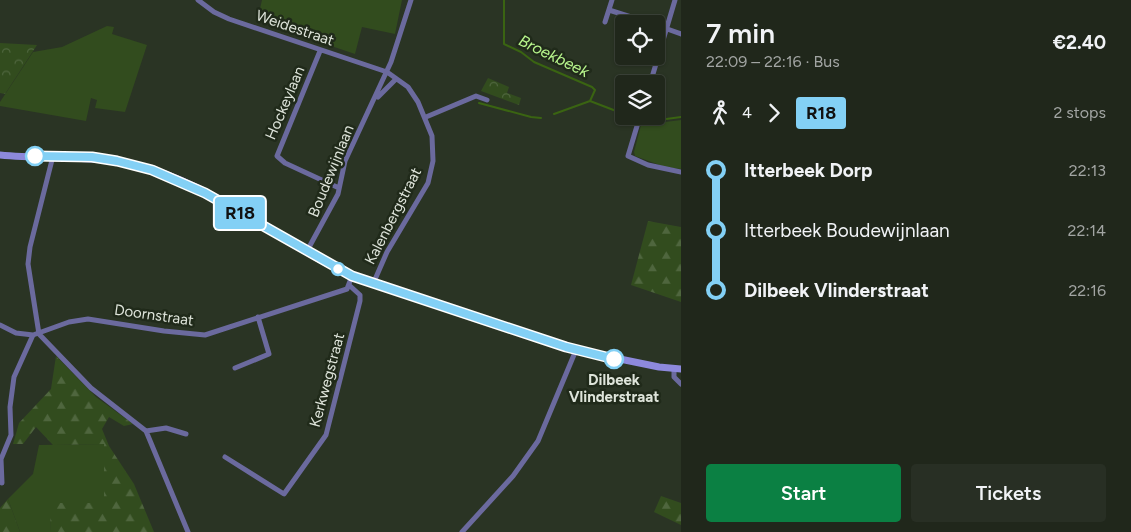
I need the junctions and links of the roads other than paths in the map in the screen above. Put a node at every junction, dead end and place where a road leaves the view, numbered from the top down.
1 (198, 0) edge
2 (411, 0) edge
3 (612, 0) edge
4 (675, 0) edge
5 (609, 10) junction
6 (625, 15) edge
7 (605, 22) dead end
8 (667, 28) junction
9 (681, 34) edge
10 (320, 51) junction
11 (387, 72) junction
12 (653, 75) edge
13 (396, 79) junction
14 (376, 99) junction
15 (488, 100) dead end
16 (426, 117) junction
17 (637, 125) edge
18 (0, 155) edge
19 (53, 156) junction
20 (681, 172) edge
21 (339, 188) junction
22 (307, 251) junction
23 (352, 276) junction
24 (373, 284) junction
25 (349, 285) junction
26 (258, 317) junction
27 (0, 325) edge
28 (36, 334) junction
29 (576, 350) junction
30 (235, 368) dead end
31 (678, 368) edge
32 (681, 384) edge
33 (146, 431) junction
34 (186, 434) dead end
35 (224, 457) dead end
36 (2, 483) dead end
37 (188, 532) edge
38 (462, 532) edge

1 - 10 street, Weidestraat
2 - 11 street
3 - 5 street
4 - 8 street
5 - 6 street
5 - 7 street
8 - 9 street
8 - 12 street
10 - 11 street, Weidestraat
10 - 21 street, Hockeylaan
11 - 13 street, Kalenbergstraat
11 - 14 street, Boudewijnlaan
13 - 14 street, Boudewijnlaan
13 - 16 street, Kalenbergstraat
14 - 21 street, Boudewijnlaan
15 - 16 street
16 - 24 street, Kalenbergstraat
17 - 20 street
18 - 19 main road
19 - 22 main road
19 - 28 street
21 - 22 street, Boudewijnlaan
22 - 23 main road
23 - 24 main road
23 - 25 street
24 - 29 main road
25 - 26 street, Doornstraat
25 - 35 street, Kerkwegstraat
26 - 28 street, Doornstraat
26 - 30 street
27 - 28 street
28 - 33 street
28 - 36 street
29 - 31 main road
29 - 38 street
31 - 32 street
33 - 34 street
33 - 37 street

